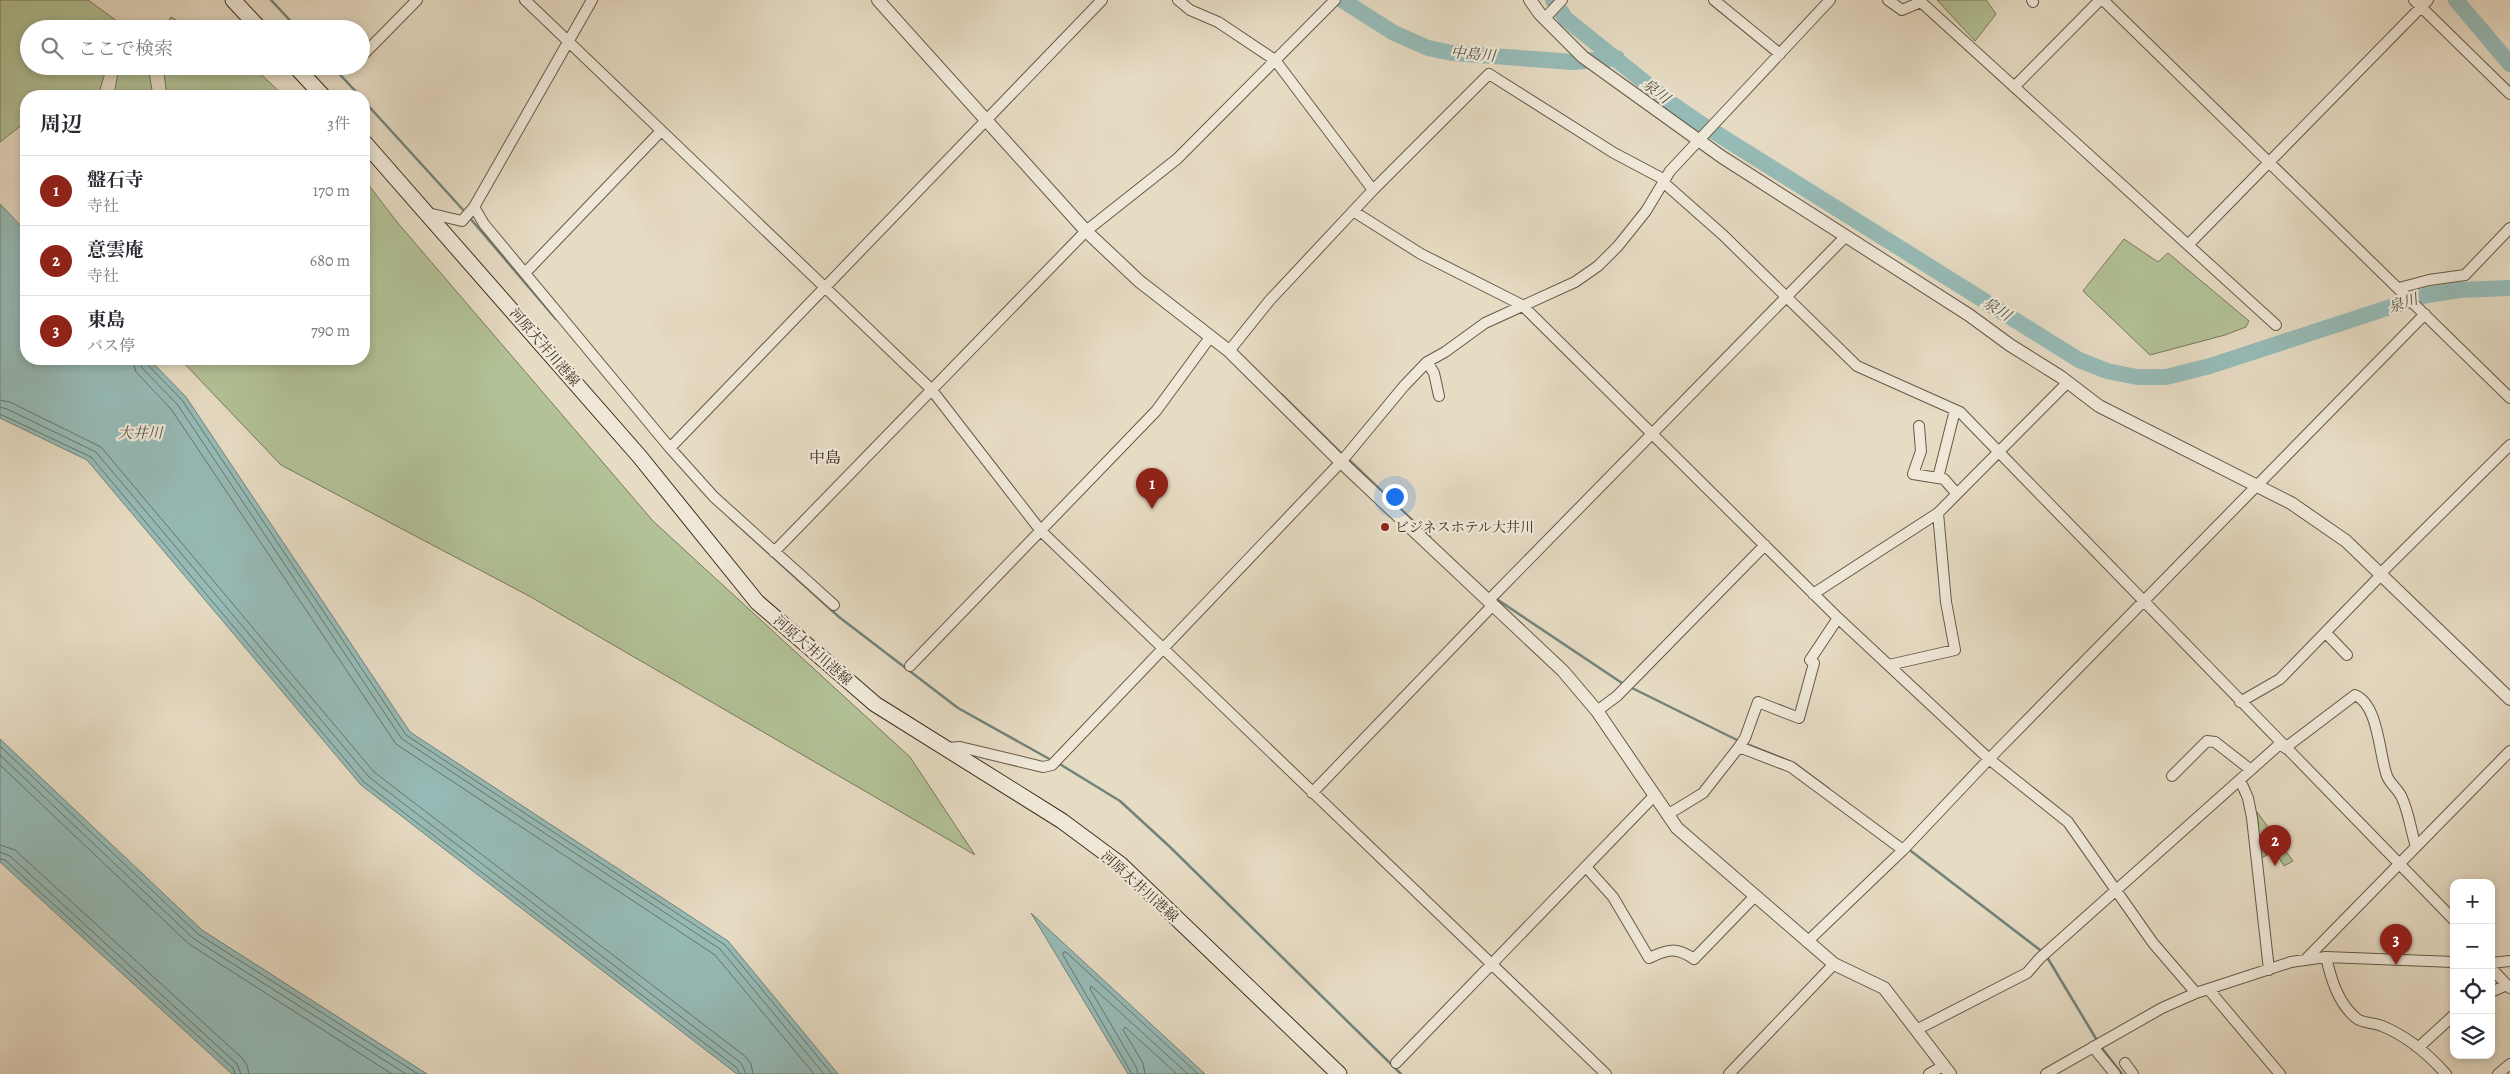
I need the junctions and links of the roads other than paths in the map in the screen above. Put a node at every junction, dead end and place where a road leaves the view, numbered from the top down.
1 (233, 0) edge
2 (417, 0) edge
3 (525, 0) edge
4 (592, 0) edge
5 (878, 0) edge
6 (1102, 0) edge
7 (1178, 0) edge
8 (1530, 0) edge
9 (1562, 0) edge
10 (1714, 0) edge
11 (1830, 0) edge
12 (1888, 0) edge
13 (2102, 0) edge
14 (1921, 1) edge
15 (1334, 2) edge
16 (2421, 2) edge
17 (1545, 18) junction
18 (252, 20) edge
19 (568, 41) junction
20 (370, 49) edge
21 (1780, 54) junction
22 (1275, 60) junction
23 (303, 75) edge
24 (2014, 87) junction
25 (317, 90) edge
26 (2510, 94) edge
27 (986, 119) junction
28 (661, 131) junction
29 (1699, 140) junction
30 (370, 149) edge
31 (2270, 162) junction
32 (1664, 181) junction
33 (1373, 190) junction
34 (473, 209) junction
35 (1354, 211) junction
36 (428, 213) junction
37 (2510, 228) edge
38 (1086, 231) junction
39 (1846, 236) junction
40 (2188, 245) junction
41 (525, 273) junction
42 (825, 287) junction
43 (2399, 288) junction
44 (1788, 296) junction
45 (1522, 305) junction
46 (2425, 314) junction
47 (2276, 324) dead end
48 (1211, 336) junction
49 (1229, 351) junction
50 (1427, 362) junction
51 (2067, 383) junction
52 (931, 389) junction
53 (1439, 396) dead end
54 (2510, 398) edge
55 (1955, 410) junction
56 (1919, 426) dead end
57 (1653, 434) junction
58 (2510, 445) edge
59 (670, 448) junction
60 (1999, 452) junction
61 (1341, 462) junction
62 (1938, 478) junction
63 (2257, 486) junction
64 (1958, 494) junction
65 (1938, 513) junction
66 (1041, 531) junction
67 (1765, 545) junction
68 (774, 552) junction
69 (2381, 574) junction
70 (1813, 594) junction
71 (1490, 602) junction
72 (2143, 602) junction
73 (834, 605) dead end
74 (1838, 618) junction
75 (2326, 633) junction
76 (1162, 649) junction
77 (2347, 655) dead end
78 (1889, 665) junction
79 (910, 666) dead end
80 (2507, 691) edge
81 (2240, 702) junction
82 (1597, 711) junction
83 (1742, 744) junction
84 (2283, 746) junction
85 (946, 748) junction
86 (2510, 751) edge
87 (1989, 759) junction
88 (2251, 770) junction
89 (2172, 776) dead end
90 (2240, 780) junction
91 (1312, 793) junction
92 (1655, 795) junction
93 (1667, 815) junction
94 (1905, 847) junction
95 (2416, 847) junction
96 (2400, 864) junction
97 (1586, 867) junction
98 (2116, 891) junction
99 (1755, 896) junction
100 (2450, 916) edge
101 (1807, 942) junction
102 (2326, 957) junction
103 (2307, 958) junction
104 (2510, 960) edge
105 (2450, 962) edge
106 (2495, 962) edge
107 (1834, 964) junction
108 (1492, 966) junction
109 (2492, 969) edge
110 (2269, 970) junction
111 (2508, 987) edge
112 (2209, 990) junction
113 (2495, 991) edge
114 (2196, 992) junction
115 (2450, 1019) edge
116 (1916, 1030) junction
117 (2093, 1046) junction
118 (2419, 1048) junction
119 (1396, 1063) dead end
120 (2125, 1063) dead end
121 (2510, 1064) edge
122 (1946, 1070) edge
123 (1339, 1074) edge
124 (1606, 1074) edge
125 (1729, 1074) edge
126 (1929, 1074) edge
127 (2046, 1074) edge
128 (2115, 1074) edge
129 (2134, 1074) edge
130 (2280, 1074) edge
131 (2446, 1074) edge
132 (2498, 1074) edge

1 - 18 main road
2 - 20 street
3 - 19 street
4 - 19 street
5 - 27 street
6 - 27 street
7 - 22 street
8 - 17 street
9 - 17 street
10 - 21 street
11 - 21 street
12 - 14 street
13 - 24 street
13 - 31 street
14 - 24 street
15 - 22 street
16 - 26 street
16 - 31 street
17 - 29 street
19 - 28 street
19 - 34 street
21 - 29 street
22 - 33 street
22 - 38 street
23 - 25 main road
24 - 40 street
27 - 38 street
27 - 42 street
28 - 41 street
28 - 42 street
29 - 32 street
29 - 39 street
30 - 36 main road, 河原大井川港線
31 - 40 street
31 - 43 street
32 - 33 street
32 - 44 street
32 - 45 street
33 - 35 street
34 - 36 street
34 - 41 street
35 - 45 street
35 - 49 street
36 - 85 main road, 河原大井川港線
37 - 43 street
38 - 48 street
38 - 52 street
39 - 44 street
39 - 51 street
40 - 47 street
41 - 59 street
42 - 52 street
42 - 59 street
43 - 46 street
44 - 55 street
44 - 57 street
45 - 50 street
45 - 57 street
46 - 54 street
46 - 63 street
48 - 49 street
48 - 66 street
49 - 61 street
50 - 53 street
50 - 61 street
51 - 60 street
51 - 63 street
52 - 66 street
52 - 68 street
55 - 60 street
55 - 62 street
56 - 62 street
57 - 67 street
57 - 71 street
58 - 69 street
59 - 68 street
60 - 64 street
60 - 72 street
61 - 71 street
61 - 76 street
62 - 64 street
63 - 69 street
63 - 72 street
64 - 65 street
65 - 70 street
65 - 78 street
66 - 76 street
66 - 79 street
67 - 70 street
67 - 82 street
68 - 73 street
69 - 75 street
69 - 80 street
70 - 74 street
71 - 82 street
71 - 91 street
72 - 81 street
72 - 87 street
74 - 78 street
74 - 83 street
75 - 77 street
75 - 81 street
76 - 85 street
76 - 91 street
78 - 87 street
81 - 84 street
82 - 92 street
83 - 93 street
83 - 94 street
84 - 88 street
84 - 95 street
84 - 96 street
85 - 123 main road, 河原大井川港線
86 - 95 street
87 - 94 street
87 - 98 street
88 - 89 street
88 - 90 street
90 - 98 street
90 - 110 street
91 - 108 street
92 - 93 street
92 - 97 street
93 - 99 street
94 - 101 street
95 - 96 street
96 - 100 street
96 - 103 street
97 - 99 street
97 - 108 street
98 - 114 street
98 - 116 street
99 - 101 street
101 - 107 street
102 - 103 street
102 - 105 street
102 - 118 street
103 - 110 street
104 - 106 street
107 - 116 street
107 - 125 street
108 - 119 street
108 - 124 street
109 - 111 street
110 - 112 street
111 - 113 street
112 - 114 street
112 - 130 street
114 - 117 street
115 - 118 street
116 - 122 street
117 - 127 street
117 - 128 street
118 - 131 street
120 - 129 street
121 - 132 street
122 - 126 street

